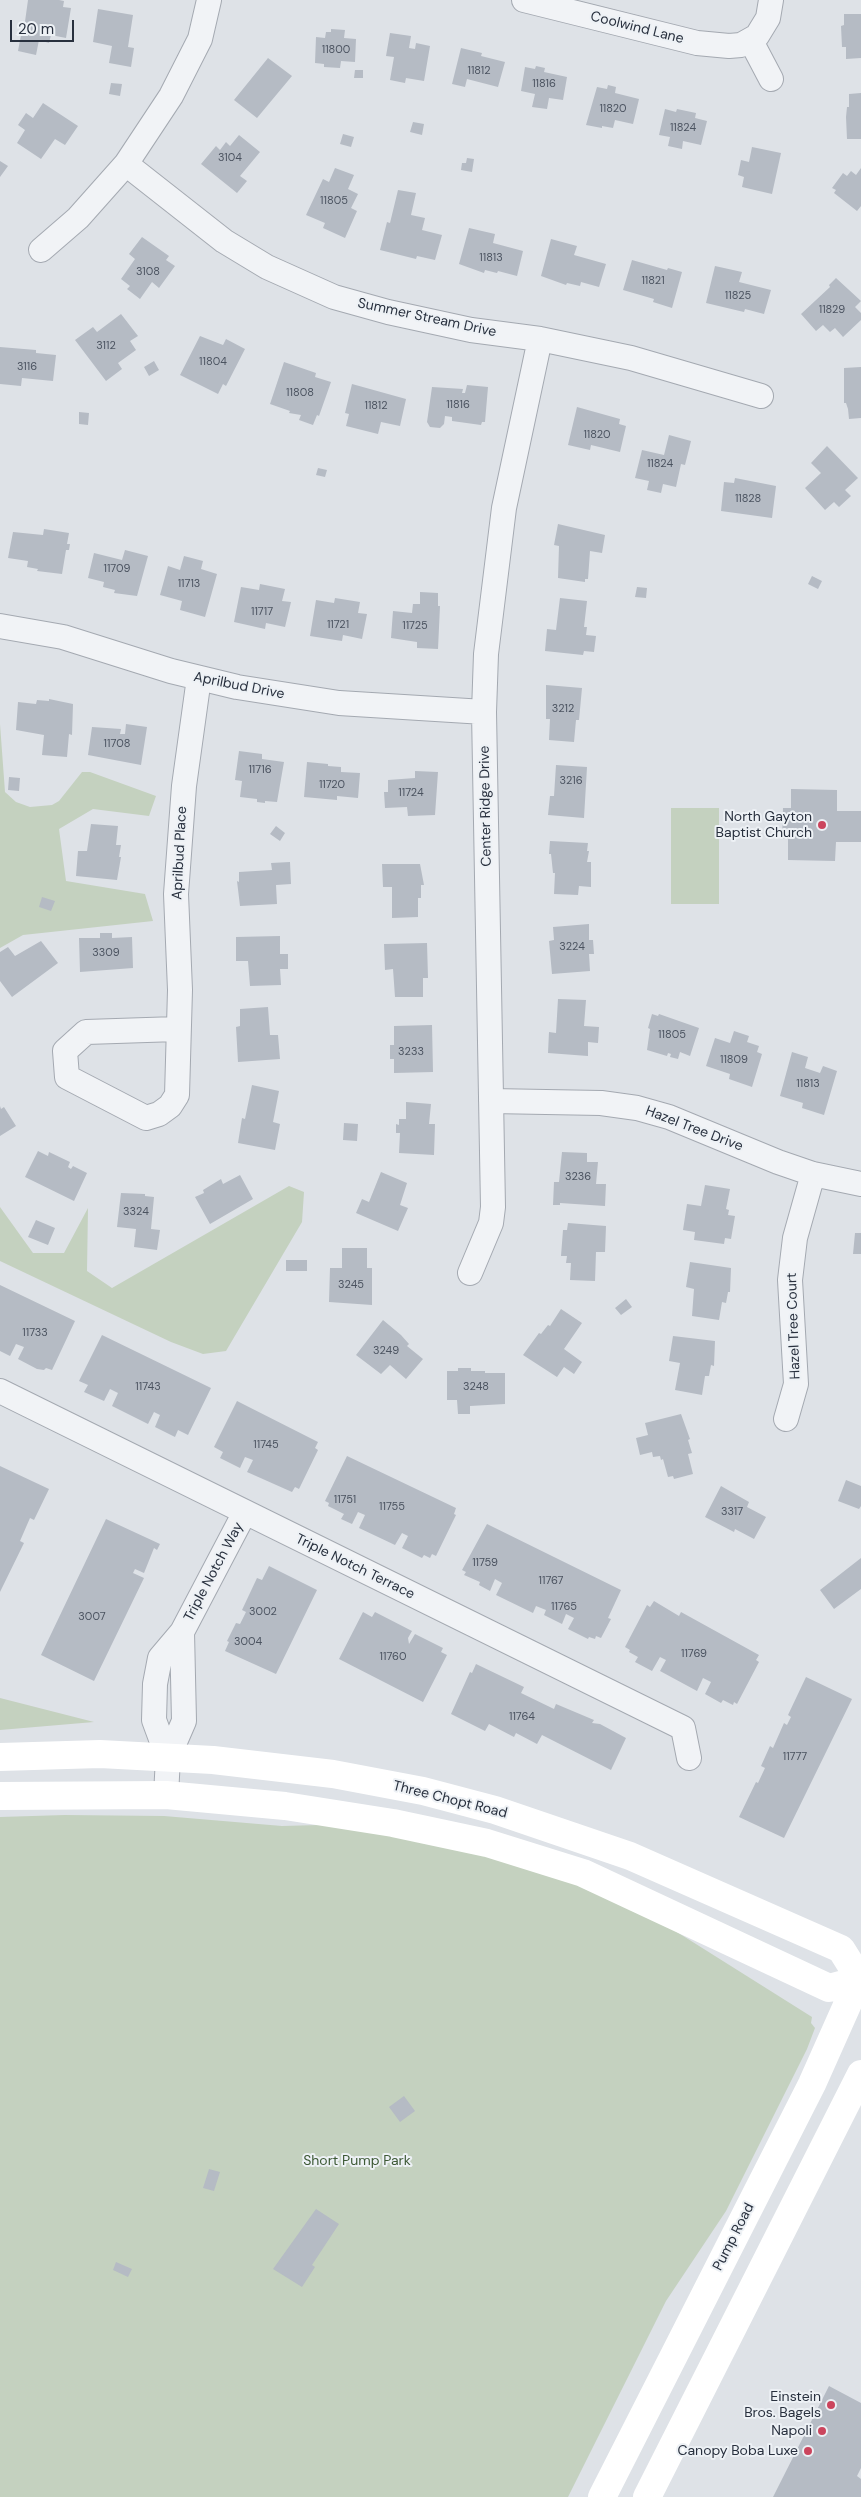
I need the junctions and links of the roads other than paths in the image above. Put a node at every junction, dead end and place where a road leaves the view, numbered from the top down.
1 (209, 0) edge
2 (524, 0) edge
3 (771, 0) edge
4 (751, 41) junction
5 (772, 79) dead end
6 (126, 164) junction
7 (41, 250) dead end
8 (540, 339) junction
9 (760, 396) dead end
10 (0, 626) edge
11 (199, 678) junction
12 (484, 712) junction
13 (177, 1029) junction
14 (491, 1101) junction
15 (813, 1174) junction
16 (861, 1184) edge
17 (470, 1273) dead end
18 (0, 1391) edge
19 (786, 1420) dead end
20 (245, 1512) junction
21 (0, 1757) edge
22 (168, 1758) junction
23 (689, 1758) dead end
24 (166, 1795) junction
25 (0, 1796) edge
26 (860, 1978) edge
27 (861, 2074) edge
28 (602, 2497) edge
29 (647, 2497) edge

1 - 6 street
2 - 4 street, Coolwind Lane
3 - 4 street
4 - 5 street
6 - 7 street
6 - 8 street, Summer Stream Drive
8 - 9 street, Summer Stream Drive
8 - 12 street, Center Ridge Drive
10 - 11 street, Aprilbud Drive
11 - 12 street, Aprilbud Drive
11 - 13 street, Aprilbud Place
12 - 14 street, Center Ridge Drive
13 - 13 street, Aprilbud Place
14 - 15 street, Hazel Tree Drive
14 - 17 street, Center Ridge Drive
15 - 16 street, Hazel Tree Drive
15 - 19 street, Hazel Tree Court
18 - 20 street, Triple Notch Terrace
20 - 22 street, Triple Notch Way
20 - 23 street, Triple Notch Terrace
21 - 22 main road, Three Chopt Road
22 - 24 street, Triple Notch Way
22 - 26 main road, Three Chopt Road
24 - 25 main road
24 - 26 main road
26 - 28 main road, Pump Road
27 - 29 main road

